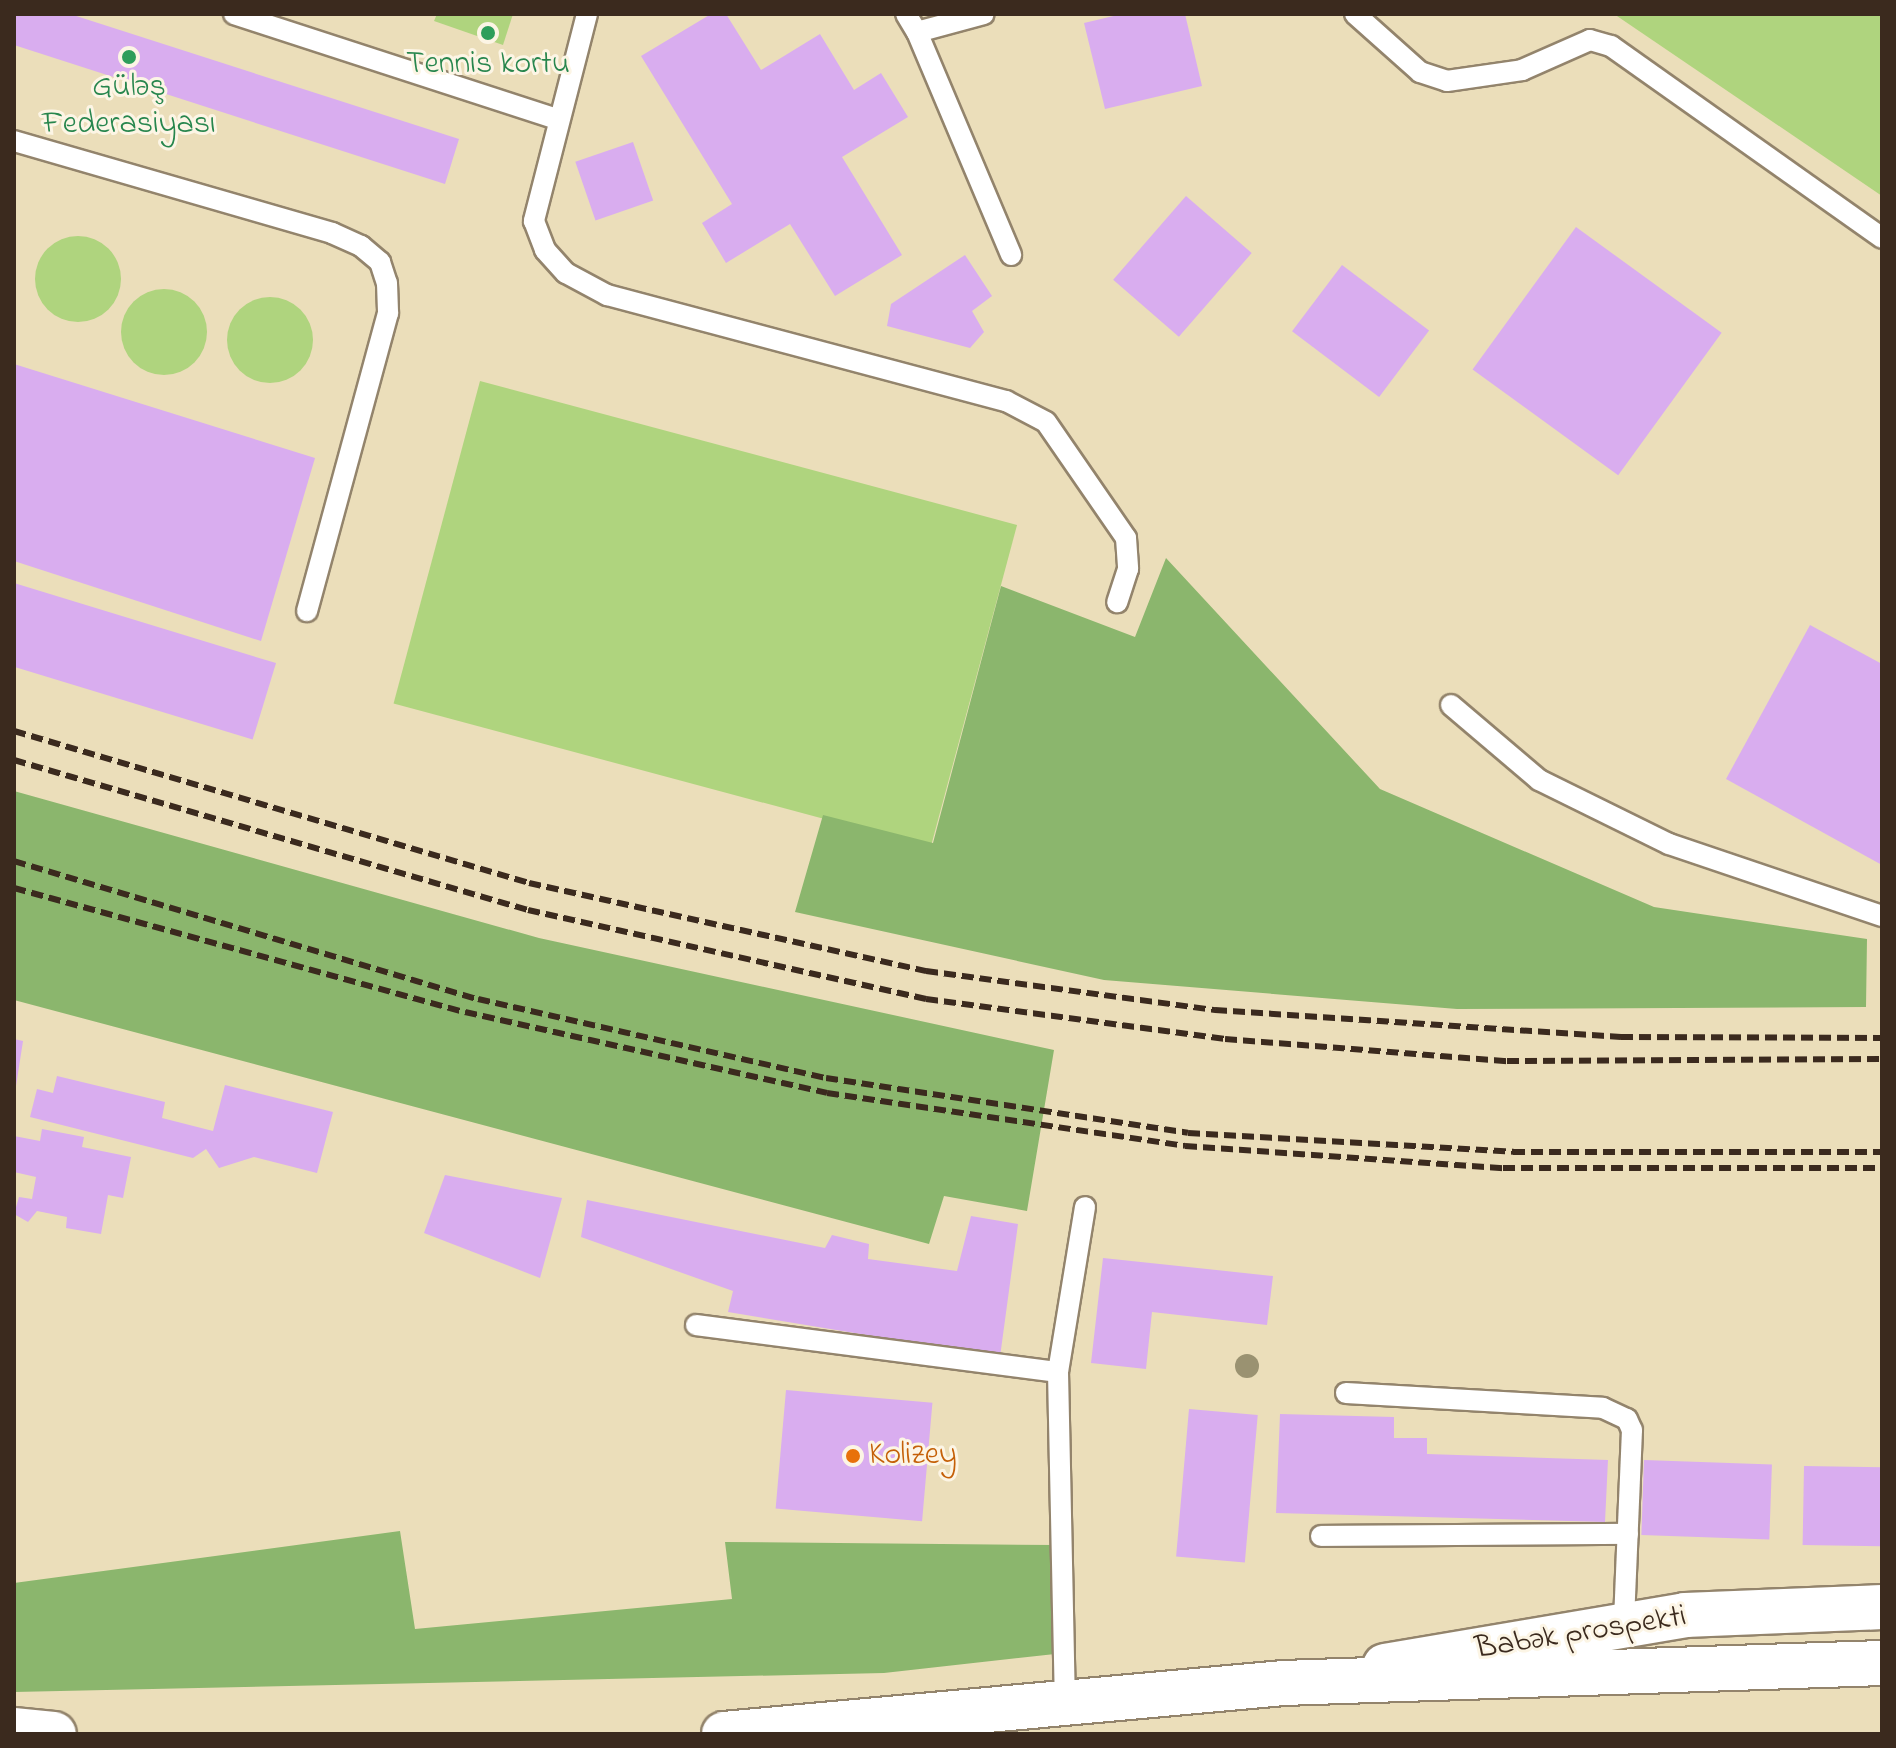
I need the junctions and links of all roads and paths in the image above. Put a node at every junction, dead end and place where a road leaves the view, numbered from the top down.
1 (234, 14) edge
2 (587, 14) edge
3 (906, 14) edge
4 (984, 14) edge
5 (1355, 14) edge
6 (917, 32) junction
7 (557, 119) junction
8 (14, 141) edge
9 (1882, 238) edge
10 (1011, 255) dead end
11 (1117, 602) dead end
12 (307, 611) dead end
13 (1451, 705) dead end
14 (1882, 916) edge
15 (1085, 1207) dead end
16 (696, 1325) dead end
17 (1058, 1372) junction
18 (1346, 1393) dead end
19 (1628, 1534) junction
20 (1321, 1536) dead end
21 (1882, 1607) edge
22 (1624, 1623) junction
23 (1882, 1663) edge
24 (1283, 1683) junction
25 (1065, 1702) junction
26 (14, 1730) edge
27 (54, 1734) edge
28 (724, 1734) edge

1 - 7 lane
2 - 7 lane
3 - 6 lane
4 - 6 lane
5 - 9 lane
6 - 10 lane
7 - 11 lane
8 - 12 lane
13 - 14 lane
15 - 17 lane
16 - 17 lane
17 - 25 lane
18 - 19 lane
19 - 20 lane
19 - 22 lane
21 - 22 main road, Babək prospekti
22 - 24 main road, Babək prospekti
23 - 24 main road, Babək prospekti
24 - 25 main road, Babək prospekti
25 - 28 main road, Babək prospekti
26 - 27 main road

